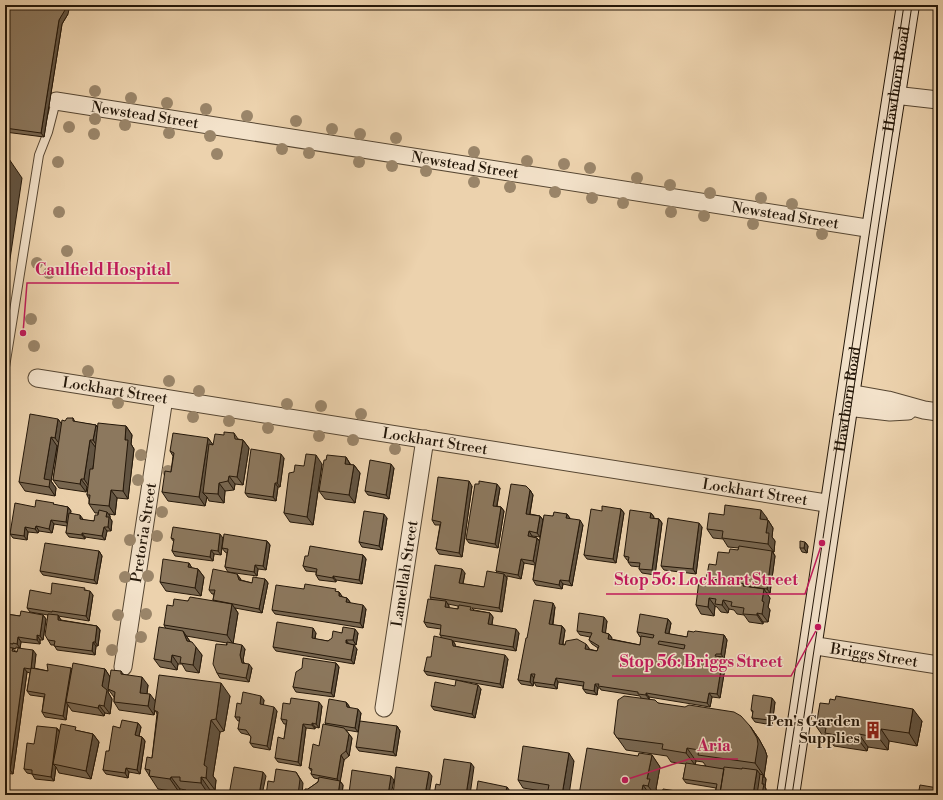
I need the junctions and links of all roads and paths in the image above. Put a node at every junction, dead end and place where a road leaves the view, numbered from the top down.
1 (908, 5) edge
2 (895, 91) junction
3 (938, 95) edge
4 (938, 100) edge
5 (56, 101) joint
6 (873, 229) junction
7 (5, 366) edge
8 (38, 378) dead end
9 (164, 398) junction
10 (848, 400) junction
11 (931, 411) edge
12 (425, 439) junction
13 (832, 504) junction
14 (810, 645) junction
15 (938, 665) edge
16 (123, 668) dead end
17 (384, 708) dead end
18 (788, 795) edge

1 - 2 main road, Hawthorn Road
2 - 3 street
2 - 4 street
2 - 6 main road, Hawthorn Road
5 - 6 street, Newstead Street
5 - 7 lane
6 - 10 main road, Hawthorn Road
8 - 9 street, Lockhart Street
9 - 12 street, Lockhart Street
9 - 16 street, Pretoria Street
10 - 11 street
10 - 13 main road, Hawthorn Road
12 - 13 street, Lockhart Street
12 - 17 street, Lamellah Street
13 - 14 main road, Hawthorn Road
14 - 15 street, Briggs Street
14 - 18 main road, Hawthorn Road

